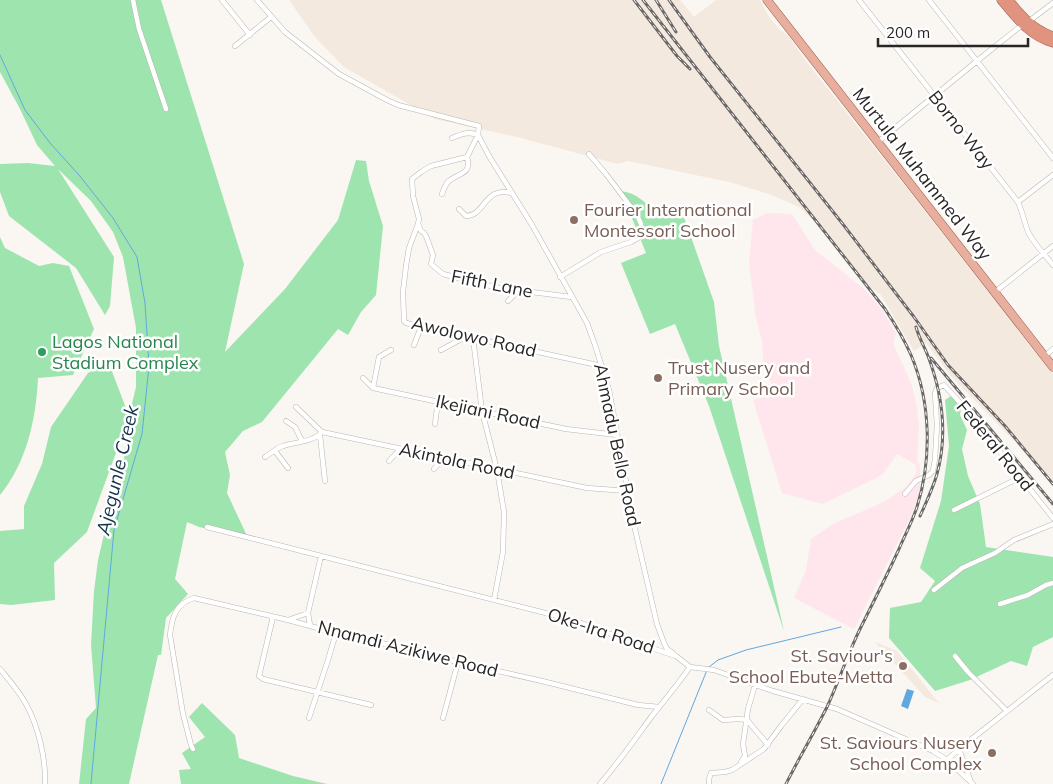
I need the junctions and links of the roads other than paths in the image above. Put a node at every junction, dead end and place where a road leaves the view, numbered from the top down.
1 (133, 0) edge
2 (222, 0) edge
3 (257, 0) edge
4 (767, 0) edge
5 (859, 0) edge
6 (929, 0) edge
7 (1001, 0) edge
8 (1009, 0) edge
9 (1053, 3) edge
10 (271, 17) junction
11 (1025, 24) junction
12 (250, 34) junction
13 (1053, 36) edge
14 (1053, 43) edge
15 (235, 46) dead end
16 (977, 61) junction
17 (934, 96) junction
18 (166, 109) dead end
19 (478, 135) junction
20 (452, 138) dead end
21 (878, 142) junction
22 (588, 154) dead end
23 (467, 157) junction
24 (1053, 158) edge
25 (1053, 175) edge
26 (511, 193) junction
27 (442, 194) dead end
28 (1018, 202) junction
29 (459, 210) dead end
30 (418, 224) junction
31 (1053, 246) edge
32 (1043, 254) junction
33 (1053, 265) edge
34 (560, 277) junction
35 (518, 291) junction
36 (995, 292) junction
37 (571, 297) junction
38 (508, 301) dead end
39 (421, 327) junction
40 (465, 336) junction
41 (473, 338) junction
42 (414, 345) dead end
43 (391, 350) dead end
44 (441, 350) dead end
45 (1053, 350) edge
46 (1045, 356) junction
47 (602, 366) junction
48 (1053, 367) edge
49 (363, 378) dead end
50 (373, 388) junction
51 (438, 401) junction
52 (296, 407) dead end
53 (482, 411) junction
54 (286, 421) dead end
55 (435, 424) dead end
56 (321, 433) junction
57 (618, 435) junction
58 (302, 441) junction
59 (400, 449) junction
60 (275, 451) junction
61 (265, 457) dead end
62 (444, 458) junction
63 (389, 460) dead end
64 (288, 468) dead end
65 (434, 469) dead end
66 (497, 470) junction
67 (1021, 477) junction
68 (325, 480) dead end
69 (628, 491) junction
70 (905, 494) dead end
71 (954, 510) dead end
72 (1053, 518) edge
73 (1053, 524) edge
74 (207, 526) dead end
75 (321, 556) junction
76 (1053, 582) edge
77 (934, 590) dead end
78 (494, 600) junction
79 (1000, 604) dead end
80 (308, 613) junction
81 (273, 617) junction
82 (288, 620) junction
83 (310, 625) junction
84 (336, 633) junction
85 (676, 656) junction
86 (955, 656) dead end
87 (458, 662) junction
88 (690, 667) junction
89 (0, 669) edge
90 (1053, 675) edge
91 (755, 685) junction
92 (318, 692) junction
93 (803, 699) junction
94 (371, 705) dead end
95 (659, 707) junction
96 (709, 710) dead end
97 (1007, 711) junction
98 (309, 718) dead end
99 (443, 718) dead end
100 (747, 720) junction
101 (768, 745) junction
102 (959, 748) junction
103 (193, 749) dead end
104 (947, 760) junction
105 (741, 764) junction
106 (972, 783) edge
107 (45, 784) edge
108 (600, 784) edge
109 (709, 784) edge

1 - 18 street
2 - 12 street
3 - 10 street
4 - 21 main road, Murtula Muhammed Way
5 - 17 street, Borno Way
6 - 16 street
7 - 11 highway
8 - 11 highway
9 - 11 street
10 - 12 street
10 - 19 street
11 - 13 highway
11 - 14 highway
11 - 16 street
12 - 15 street
16 - 17 street
16 - 24 street
17 - 21 street
17 - 28 street, Borno Way
19 - 20 street
19 - 23 street
19 - 26 street, Ahmadu Bello Road
21 - 36 main road, Murtula Muhammed Way
22 - 34 street
23 - 27 street
23 - 30 street, Awolowo Road
25 - 28 street
26 - 29 street
26 - 34 street, Ahmadu Bello Road
28 - 32 street, Borno Way
30 - 35 street, Fifth Lane
30 - 39 street, Awolowo Road
31 - 32 street
32 - 33 street, Borno Way
32 - 36 street
34 - 37 street, Ahmadu Bello Road
35 - 37 street, Fifth Lane
35 - 38 street
36 - 46 main road, Murtula Muhammed Way
37 - 47 street, Ahmadu Bello Road
39 - 40 street, Awolowo Road
39 - 42 street
40 - 41 street, Awolowo Road
40 - 44 street
41 - 47 street, Awolowo Road
41 - 53 street
43 - 50 street
45 - 46 street
46 - 48 main road, Murtula Muhammed Way
47 - 57 street, Ahmadu Bello Road
49 - 50 street
50 - 51 street, Ikejiani Road
51 - 53 street, Ikejiani Road
51 - 55 street
52 - 56 street
53 - 57 street, Ikejiani Road
53 - 66 street
54 - 58 street
56 - 58 street
56 - 59 street, Akintola Road
56 - 68 street
57 - 69 street, Ahmadu Bello Road
58 - 60 street
59 - 62 street, Akintola Road
59 - 63 street
60 - 61 street
60 - 64 street
62 - 65 street
62 - 66 street, Akintola Road
66 - 69 street, Akintola Road
66 - 78 street
67 - 70 street, Federal Road
67 - 71 street
67 - 72 street, Federal Road
69 - 85 street, Ahmadu Bello Road
73 - 77 street
74 - 75 street, Oke-Ira Road
75 - 78 street, Oke-Ira Road
75 - 80 street
76 - 79 street
78 - 85 street, Oke-Ira Road
80 - 82 street
80 - 83 street
81 - 82 street, Nnamdi Azikiwe Road
81 - 92 street
81 - 103 street, Nnamdi Azikiwe Road
82 - 83 street, Nnamdi Azikiwe Road
83 - 84 street, Nnamdi Azikiwe Road
84 - 87 street, Nnamdi Azikiwe Road
84 - 92 street
85 - 88 street, Oke-Ira Road
86 - 97 street
87 - 95 street, Nnamdi Azikiwe Road
87 - 99 street
88 - 91 street, Oke-Ira Road
88 - 95 street
89 - 107 street
90 - 97 street
91 - 93 street, Oke-Ira Road
91 - 100 street
92 - 94 street
92 - 98 street
93 - 101 street
93 - 104 street, Oke-Ira Road
95 - 108 street
96 - 100 street
97 - 102 street
100 - 101 street
100 - 105 street
101 - 105 street
102 - 104 street
102 - 106 street
104 - 106 street, Oke-Ira Road
105 - 109 street

